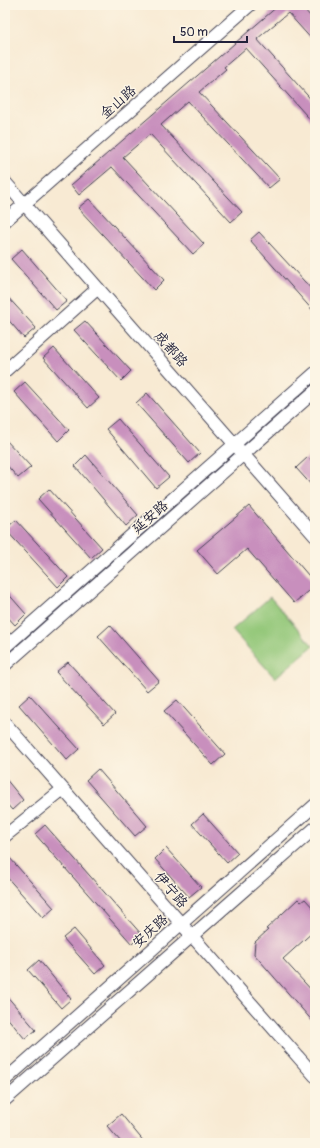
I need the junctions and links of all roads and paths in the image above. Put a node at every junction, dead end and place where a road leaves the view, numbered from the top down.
1 (250, 5) edge
2 (5, 182) edge
3 (25, 204) junction
4 (5, 221) edge
5 (98, 288) junction
6 (5, 371) edge
7 (315, 373) edge
8 (315, 391) edge
9 (234, 445) junction
10 (243, 455) junction
11 (315, 536) edge
12 (5, 647) edge
13 (5, 665) edge
14 (5, 723) edge
15 (63, 789) junction
16 (315, 805) edge
17 (315, 828) edge
18 (5, 836) edge
19 (181, 924) junction
20 (192, 936) junction
21 (315, 1076) edge
22 (5, 1080) edge
23 (5, 1100) edge

1 - 3 street, 金山路
2 - 3 street, 成都路
3 - 4 street, 金山路
3 - 5 street, 成都路
5 - 6 street
5 - 9 street, 成都路
7 - 9 street, 延安路
8 - 10 street, 延安路
9 - 10 street, 成都路
9 - 12 street, 延安路
10 - 11 street, 成都路
10 - 13 street, 延安路
14 - 15 street, 伊宁路
15 - 18 street
15 - 19 street, 伊宁路
16 - 19 street, 安庆路
17 - 20 street
19 - 20 street, 伊宁路
19 - 22 street, 安庆路
20 - 21 street, 伊宁路
20 - 23 street

